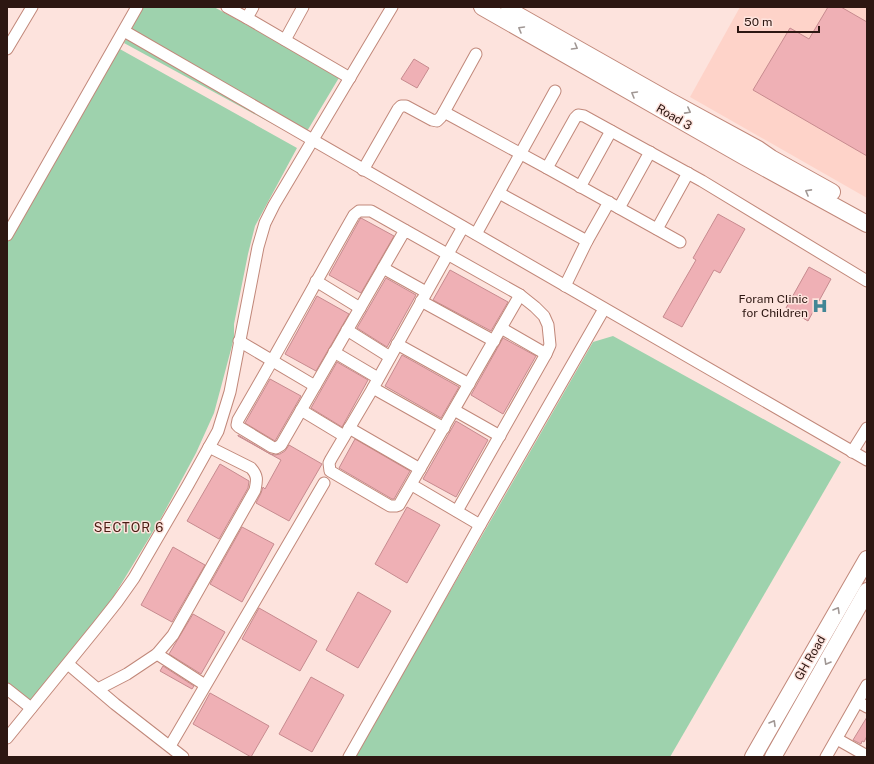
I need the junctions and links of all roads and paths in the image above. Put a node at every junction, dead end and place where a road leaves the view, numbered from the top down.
1 (32, 7) edge
2 (227, 7) edge
3 (253, 7) edge
4 (303, 7) edge
5 (392, 7) edge
6 (482, 7) edge
7 (504, 7) edge
8 (135, 8) edge
9 (247, 18) junction
10 (124, 31) junction
11 (286, 40) junction
12 (8, 44) edge
13 (476, 54) dead end
14 (350, 78) junction
15 (555, 91) dead end
16 (444, 112) junction
17 (611, 131) junction
18 (312, 140) junction
19 (650, 152) junction
20 (520, 154) junction
21 (547, 168) junction
22 (363, 170) junction
23 (688, 173) junction
24 (580, 187) junction
25 (498, 193) junction
26 (608, 202) junction
27 (619, 208) junction
28 (867, 212) edge
29 (867, 224) edge
30 (463, 227) junction
31 (657, 229) junction
32 (405, 230) junction
33 (476, 234) junction
34 (7, 235) edge
35 (587, 241) junction
36 (680, 242) dead end
37 (447, 255) junction
38 (383, 268) junction
39 (316, 281) junction
40 (867, 281) edge
41 (565, 286) junction
42 (424, 296) junction
43 (520, 296) junction
44 (360, 308) junction
45 (604, 309) junction
46 (501, 328) junction
47 (347, 330) junction
48 (239, 341) junction
49 (494, 341) junction
50 (397, 344) junction
51 (334, 352) junction
52 (546, 354) junction
53 (390, 356) junction
54 (272, 361) junction
55 (376, 383) junction
56 (469, 384) junction
57 (315, 386) junction
58 (301, 410) junction
59 (454, 410) junction
60 (444, 428) junction
61 (867, 428) edge
62 (347, 432) junction
63 (500, 436) junction
64 (209, 447) junction
65 (852, 452) junction
66 (867, 460) edge
67 (420, 469) junction
68 (324, 483) dead end
69 (412, 485) junction
70 (457, 511) junction
71 (480, 524) junction
72 (867, 559) edge
73 (867, 591) edge
74 (157, 654) junction
75 (68, 664) junction
76 (205, 685) junction
77 (867, 685) edge
78 (7, 689) edge
79 (98, 689) junction
80 (862, 704) edge
81 (31, 708) junction
82 (7, 738) edge
83 (837, 739) junction
84 (170, 746) junction
85 (867, 756) edge
86 (183, 757) edge
87 (350, 757) edge
88 (753, 757) edge
89 (773, 757) edge
90 (826, 757) edge

1 - 12 street
2 - 9 street
3 - 9 street
4 - 11 street
5 - 14 street
29 -> 6 street, Road 3
7 -> 28 street, Road 3
8 - 10 street
9 - 11 street
10 - 18 street
10 - 34 street
11 - 14 street
13 - 16 street
14 - 18 street
15 - 20 street
16 - 20 street
16 - 22 street
17 - 19 street
17 - 21 street
17 - 24 street
18 - 22 street
18 - 48 street
19 - 23 street
19 - 27 street
20 - 21 street
20 - 25 street
21 - 24 street
22 - 30 street
23 - 31 street
23 - 40 street
24 - 26 street
25 - 33 street
25 - 35 street
26 - 27 street
26 - 35 street
27 - 31 street
30 - 33 street
30 - 37 street
31 - 36 street
32 - 37 street
32 - 38 street
32 - 39 street
33 - 41 street
35 - 41 street
37 - 42 street
37 - 43 street
38 - 42 street
38 - 44 street
39 - 44 street
39 - 54 street
41 - 45 street
42 - 49 street
42 - 50 street
43 - 46 street
43 - 52 street
44 - 47 street
45 - 65 street
45 - 71 street
46 - 49 street
46 - 52 street
47 - 51 street
47 - 53 street
48 - 54 street
48 - 64 street
49 - 56 street
50 - 53 street
50 - 56 street
51 - 55 street
51 - 57 street
52 - 63 street
53 - 55 street
54 - 57 street
54 - 58 street
55 - 60 street
55 - 62 street
56 - 59 street
57 - 58 street
58 - 62 street
59 - 60 street
59 - 63 street
60 - 67 street
61 - 65 street
62 - 67 street
62 - 69 street
63 - 70 street
64 - 74 street
64 - 75 street
65 - 66 street
67 - 69 street
68 - 76 street
69 - 70 street
70 - 71 street
71 - 87 street
88 -> 72 street, GH Road
73 -> 89 street, GH Road
74 - 76 street
74 - 79 street
75 - 79 street
75 - 81 street
76 - 84 street
77 - 80 street
78 - 81 street
79 - 84 street
80 - 83 street
81 - 82 street
83 - 85 street
83 - 90 street
84 - 86 street

